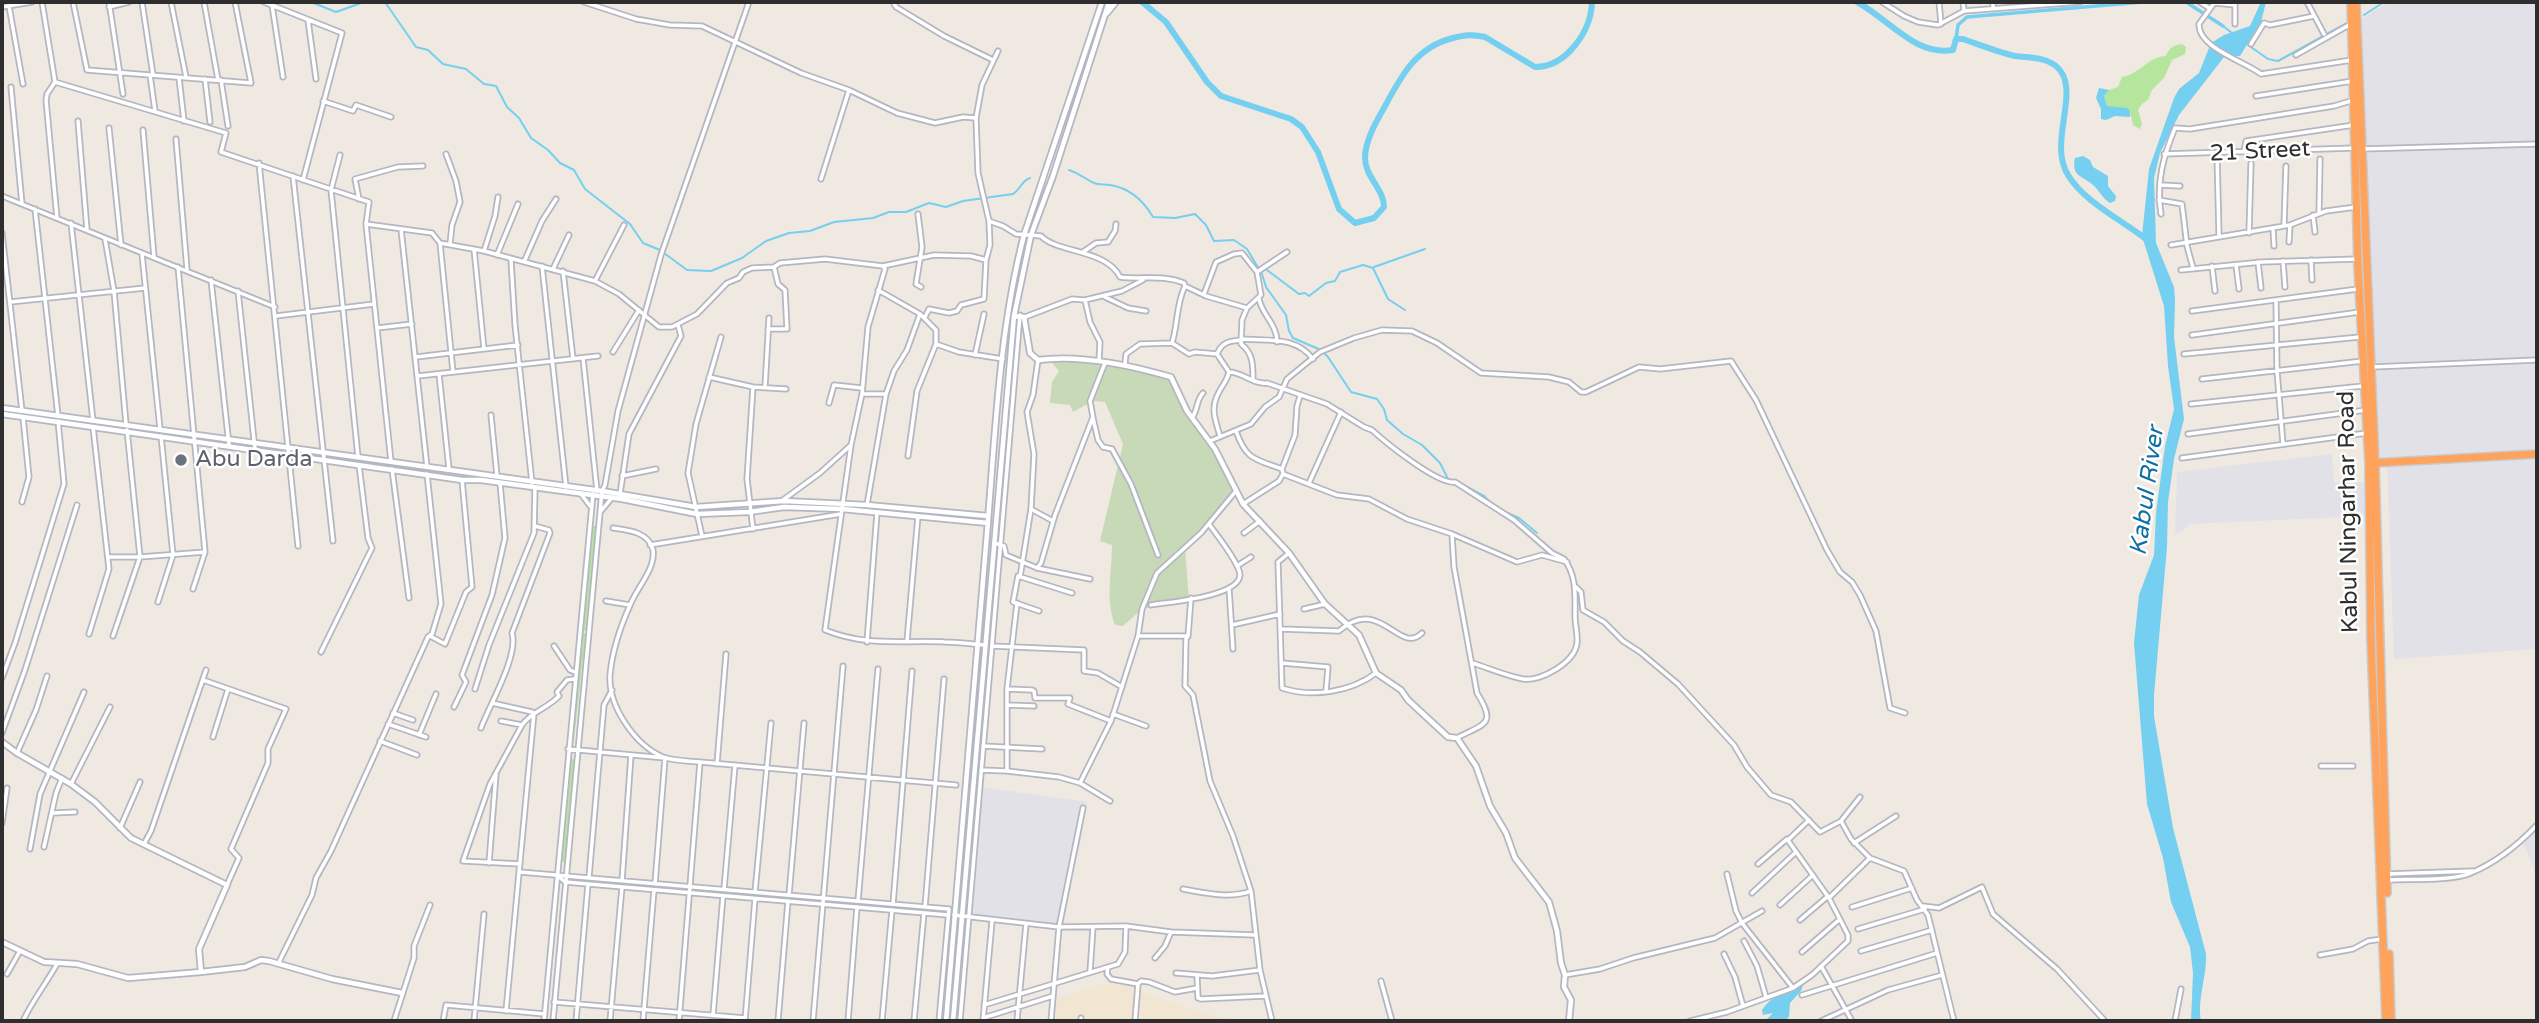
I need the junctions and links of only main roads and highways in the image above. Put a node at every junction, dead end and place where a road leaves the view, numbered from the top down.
1 (2351, 2) edge
2 (2356, 2) edge
3 (2357, 149) junction
4 (2366, 365) junction
5 (2537, 454) edge
6 (2372, 463) junction
7 (2384, 877) junction
8 (2386, 1021) edge
9 (2391, 1021) edge

1 - 3 highway, Kabul Ningarhar Road
2 - 3 highway, Kabul Ningarhar Road
3 - 4 highway, Kabul Ningarhar Road
3 - 4 highway, Kabul Ningarhar Road
4 - 6 highway, Kabul Ningarhar Road
4 - 6 highway, Kabul Ningarhar Road
5 - 6 highway
6 - 7 highway, Kabul Ningarhar Road
7 - 8 highway, Kabul Ningarhar Road
7 - 9 highway, Kabul Ningarhar Road

